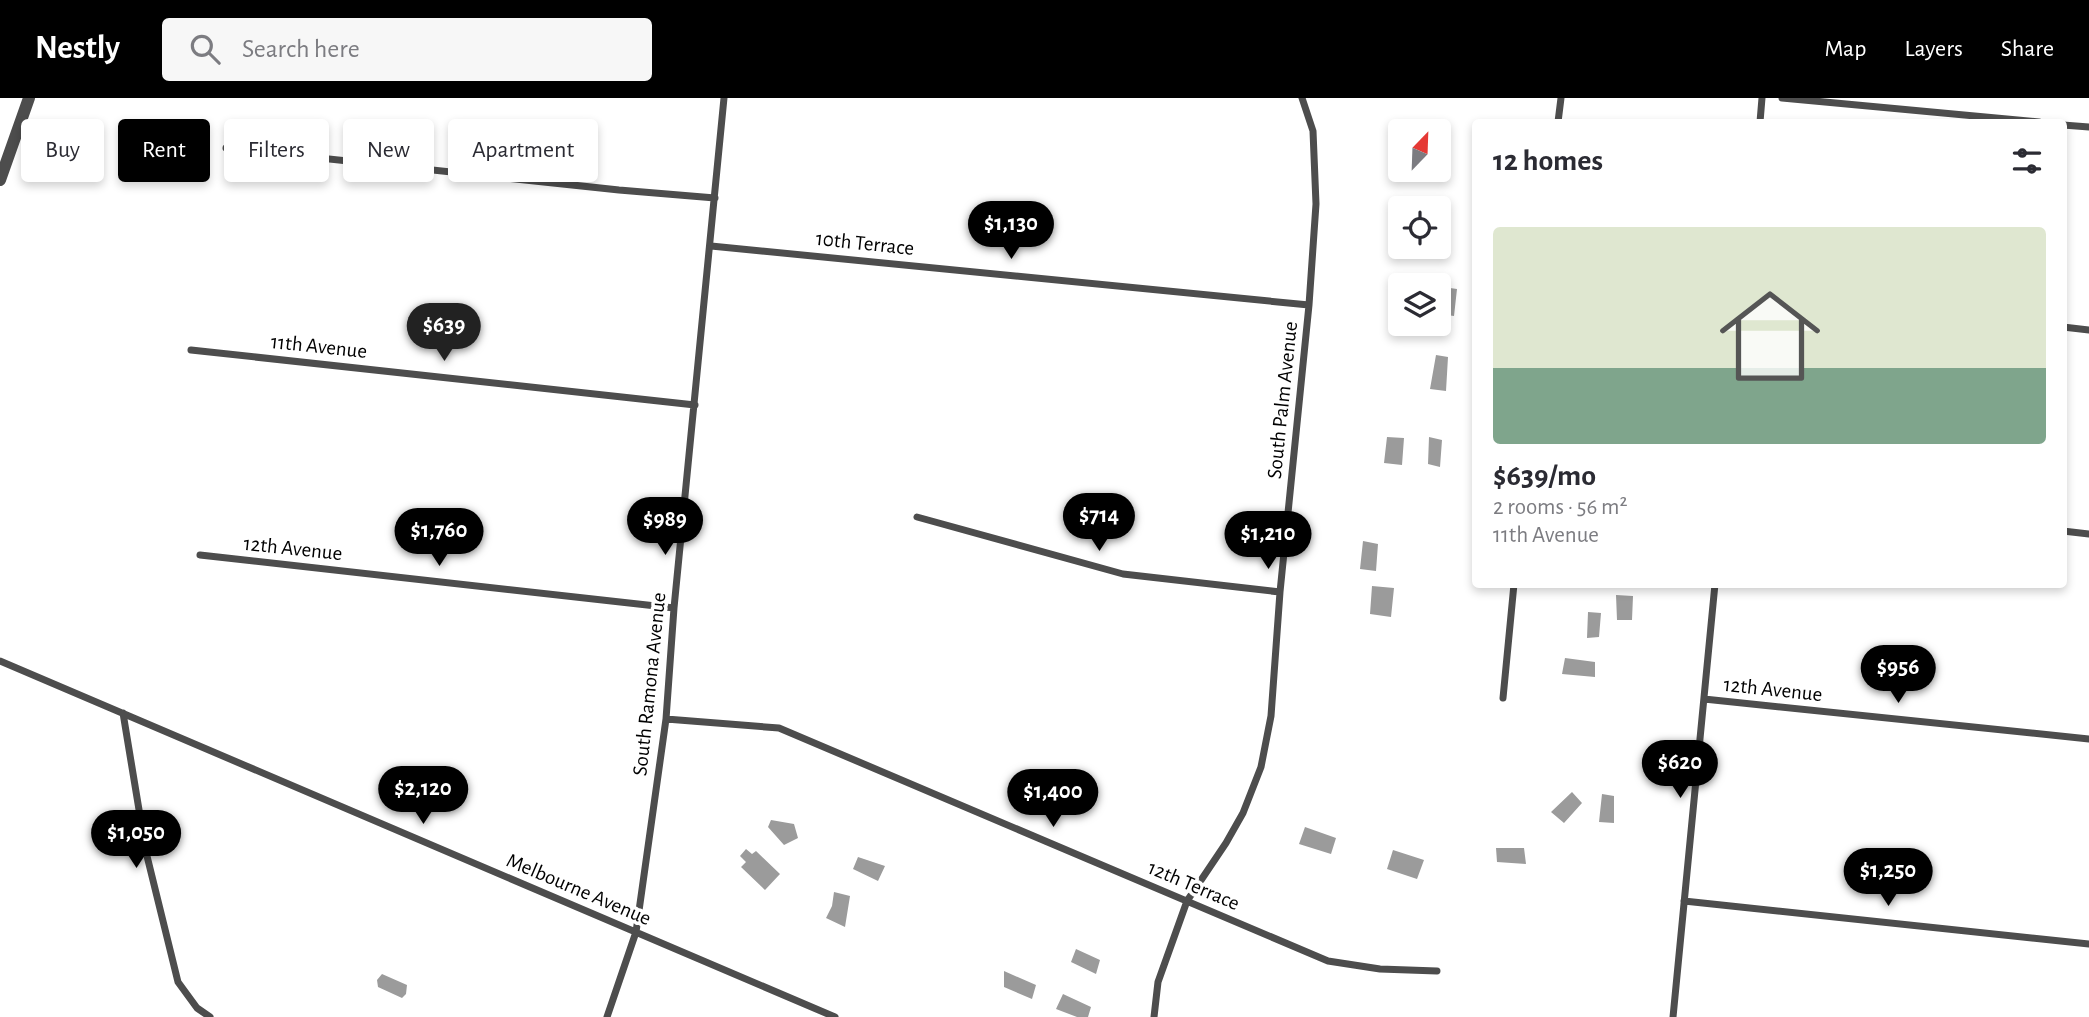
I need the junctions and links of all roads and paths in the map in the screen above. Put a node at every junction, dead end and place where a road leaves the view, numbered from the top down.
1 (29, 98) edge
2 (724, 98) edge
3 (1302, 98) edge
4 (1561, 98) edge
5 (1762, 98) edge
6 (1782, 98) edge
7 (1558, 119) edge
8 (1760, 119) edge
9 (2007, 119) edge
10 (2067, 125) edge
11 (2089, 127) edge
12 (329, 159) edge
13 (0, 180) edge
14 (715, 198) junction
15 (710, 246) junction
16 (1309, 305) junction
17 (2067, 327) edge
18 (2089, 330) edge
19 (191, 349) dead end
20 (695, 405) junction
21 (918, 517) dead end
22 (2067, 531) edge
23 (2089, 534) edge
24 (200, 555) dead end
25 (1514, 588) edge
26 (1714, 588) edge
27 (1280, 592) junction
28 (674, 608) junction
29 (0, 661) edge
30 (1503, 698) dead end
31 (1704, 699) junction
32 (123, 713) junction
33 (666, 719) junction
34 (2089, 739) edge
35 (1187, 901) junction
36 (1684, 901) junction
37 (636, 932) junction
38 (2089, 944) edge
39 (1437, 971) dead end
40 (210, 1017) edge
41 (607, 1017) edge
42 (835, 1017) edge
43 (1154, 1017) edge
44 (1673, 1017) edge

1 - 13 street
2 - 14 street, South Ramona Avenue
3 - 16 street, South Palm Avenue
4 - 7 street
5 - 8 street
6 - 9 street
10 - 11 street
12 - 14 street
14 - 15 street, South Ramona Avenue
15 - 16 street, 10th Terrace
15 - 20 street, South Ramona Avenue
16 - 27 street, South Palm Avenue
17 - 18 street
19 - 20 street, 11th Avenue
20 - 28 street, South Ramona Avenue
21 - 27 street
22 - 23 street
24 - 28 street, 12th Avenue
25 - 30 street
26 - 31 street
27 - 35 street, South Palm Avenue
28 - 33 street, South Ramona Avenue
29 - 32 street, Melbourne Avenue
31 - 34 street, 12th Avenue
31 - 36 street
32 - 37 street, Melbourne Avenue
32 - 40 street
33 - 35 street, 12th Terrace
33 - 37 street, South Ramona Avenue
35 - 39 street, 12th Terrace
35 - 43 street, South Palm Avenue
36 - 38 street
36 - 44 street
37 - 41 street, South Ramona Avenue
37 - 42 street, Melbourne Avenue

